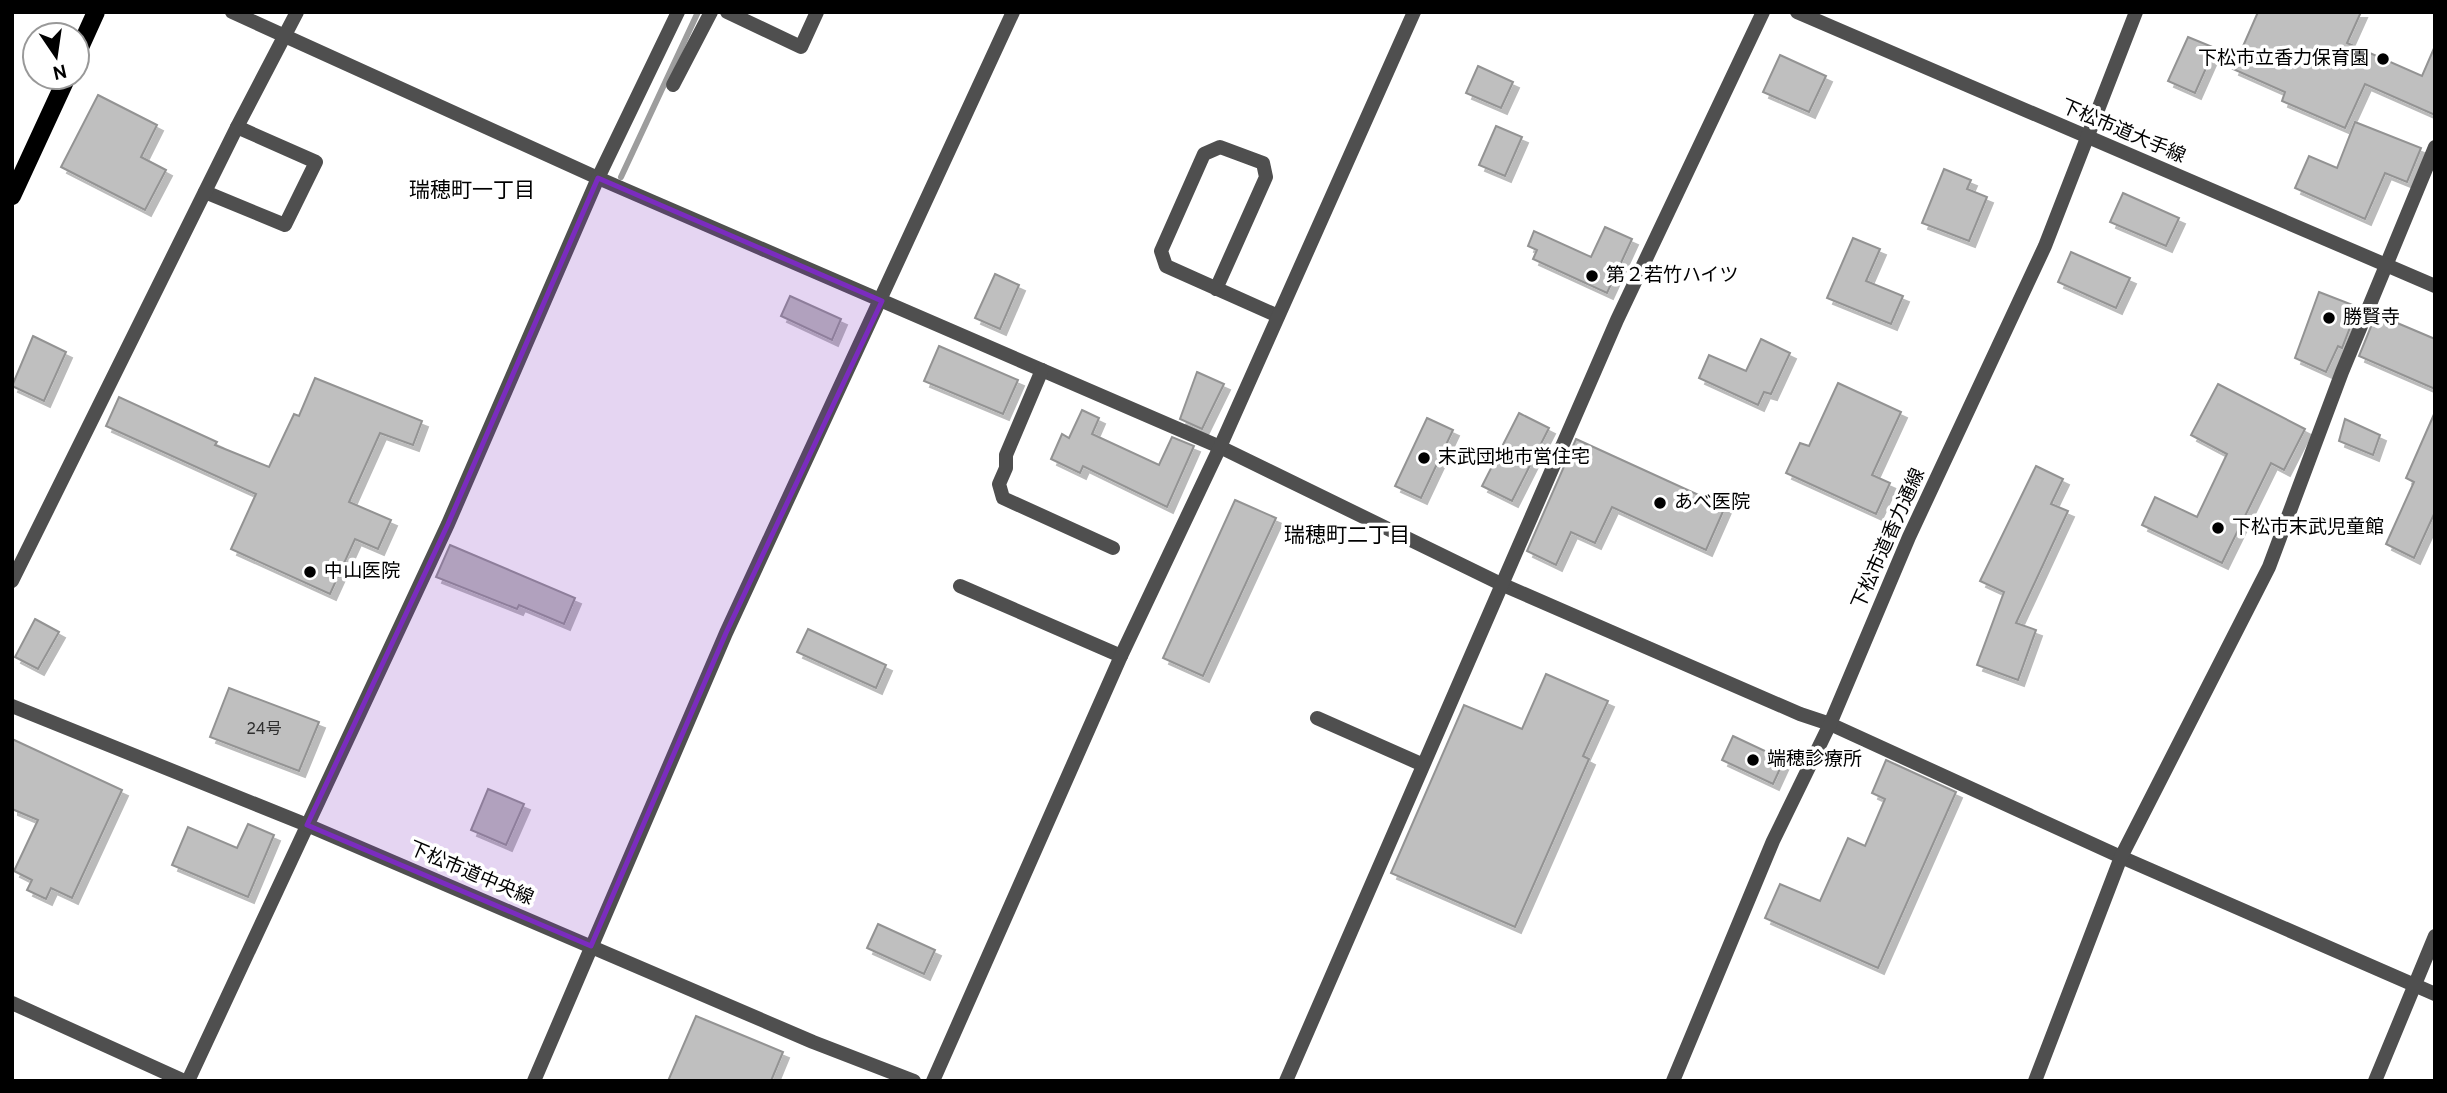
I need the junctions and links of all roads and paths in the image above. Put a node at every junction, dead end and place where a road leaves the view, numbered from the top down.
1 (232, 12) edge
2 (297, 12) edge
3 (678, 12) edge
4 (711, 12) edge
5 (727, 12) edge
6 (817, 12) edge
7 (1013, 12) edge
8 (1414, 12) edge
9 (1763, 12) edge
10 (1797, 12) edge
11 (2136, 12) edge
12 (286, 37) junction
13 (673, 85) dead end
14 (60, 91) edge
15 (237, 127) junction
16 (2087, 137) junction
17 (2435, 147) edge
18 (598, 178) junction
19 (205, 192) junction
20 (12, 197) edge
21 (2385, 264) junction
22 (2435, 286) edge
23 (1216, 289) junction
24 (882, 301) junction
25 (1278, 316) junction
26 (1042, 370) junction
27 (1220, 447) junction
28 (1113, 548) dead end
29 (12, 581) edge
30 (1502, 584) junction
31 (960, 586) dead end
32 (1121, 656) junction
33 (12, 706) edge
34 (1317, 718) dead end
35 (1830, 724) junction
36 (1421, 764) junction
37 (307, 825) junction
38 (2121, 857) junction
39 (2435, 936) edge
40 (591, 946) junction
41 (2415, 987) junction
42 (2435, 993) edge
43 (12, 1003) edge
44 (186, 1081) edge
45 (534, 1081) edge
46 (914, 1081) edge
47 (933, 1081) edge
48 (1286, 1081) edge
49 (1673, 1081) edge
50 (2035, 1081) edge
51 (2375, 1081) edge

1 - 12 street
2 - 12 street
3 - 18 street
4 - 13 street
5 - 6 street
7 - 24 street
8 - 25 street
9 - 30 street
10 - 16 street, 下松市道大手線
11 - 16 street, 下松市道香力通線
12 - 15 street
12 - 18 street
14 - 20 main road
15 - 19 street
15 - 19 street
16 - 21 street, 下松市道大手線
16 - 35 street, 下松市道香力通線
17 - 21 street
18 - 24 street
18 - 37 street
19 - 29 street
21 - 22 street, 下松市道大手線
21 - 38 street
23 - 23 street
23 - 25 street
24 - 26 street
24 - 40 street
25 - 27 street
26 - 27 street
26 - 28 street
27 - 30 street
27 - 32 street
30 - 35 street
30 - 36 street
31 - 32 street
32 - 47 street
33 - 37 street, 下松市道中央線
34 - 36 street
35 - 38 street
35 - 49 street, 下松市道香力通線
36 - 48 street
37 - 40 street, 下松市道中央線
37 - 44 street
38 - 41 street
38 - 50 street
39 - 41 street
40 - 45 street
40 - 46 street, 下松市道中央線
41 - 42 street
41 - 51 street
43 - 44 street

